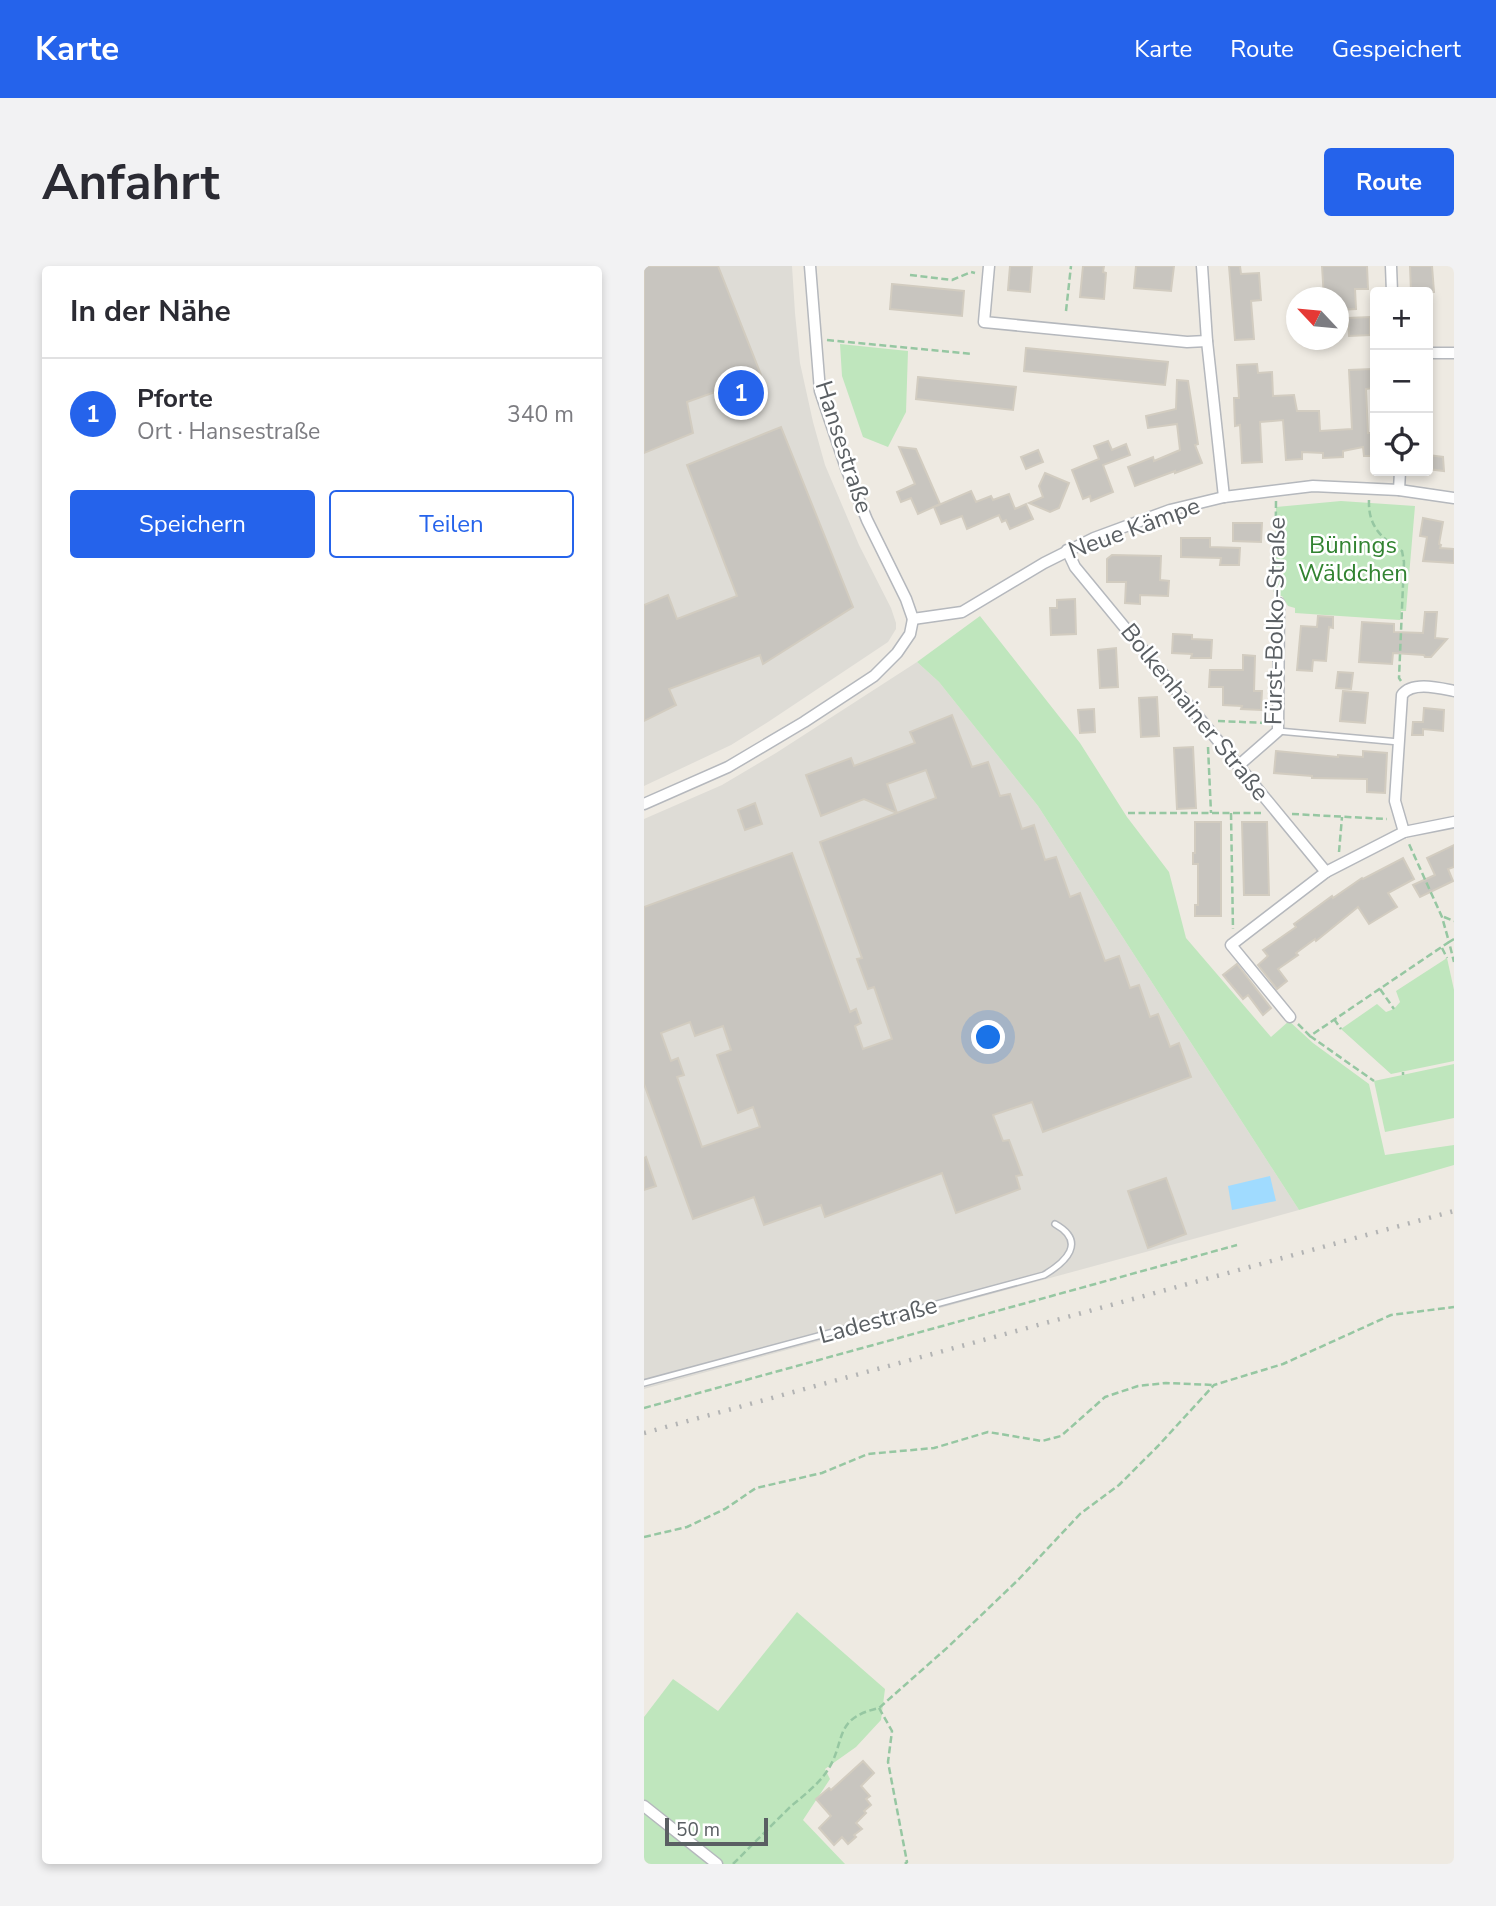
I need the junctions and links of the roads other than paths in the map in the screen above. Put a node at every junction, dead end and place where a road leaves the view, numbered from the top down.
1 (810, 266) edge
2 (1202, 266) edge
3 (1391, 266) edge
4 (989, 270) edge
5 (1392, 287) edge
6 (1207, 341) junction
7 (1433, 353) edge
8 (1454, 353) edge
9 (1400, 476) edge
10 (1399, 490) junction
11 (1224, 497) junction
12 (1454, 498) edge
13 (1067, 550) junction
14 (1279, 603) road end
15 (913, 619) junction
16 (1454, 691) edge
17 (1278, 732) junction
18 (1399, 742) junction
19 (1238, 766) junction
20 (644, 804) edge
21 (1454, 822) edge
22 (1404, 832) junction
23 (1326, 872) junction
24 (1290, 1017) road end
25 (1055, 1224) dead end
26 (644, 1384) edge
27 (644, 1806) edge
28 (716, 1864) edge

1 - 15 street, Hansestraße
2 - 6 street
3 - 5 street
4 - 6 street
6 - 11 street
7 - 8 street
9 - 10 street
10 - 11 street, Neue Kämpe
10 - 12 street, Neue Kämpe
11 - 13 street, Neue Kämpe
13 - 15 street, Neue Kämpe
13 - 19 street, Bolkenhainer Straße
14 - 17 street, Fürst-Bolko-Straße
15 - 20 street
16 - 18 street
17 - 18 lane
17 - 19 street, Fürst-Bolko-Straße
18 - 22 street
19 - 23 street, Bolkenhainer Straße
21 - 22 street
22 - 23 street
23 - 24 street
25 - 26 lane, Ladestraße
27 - 28 street

